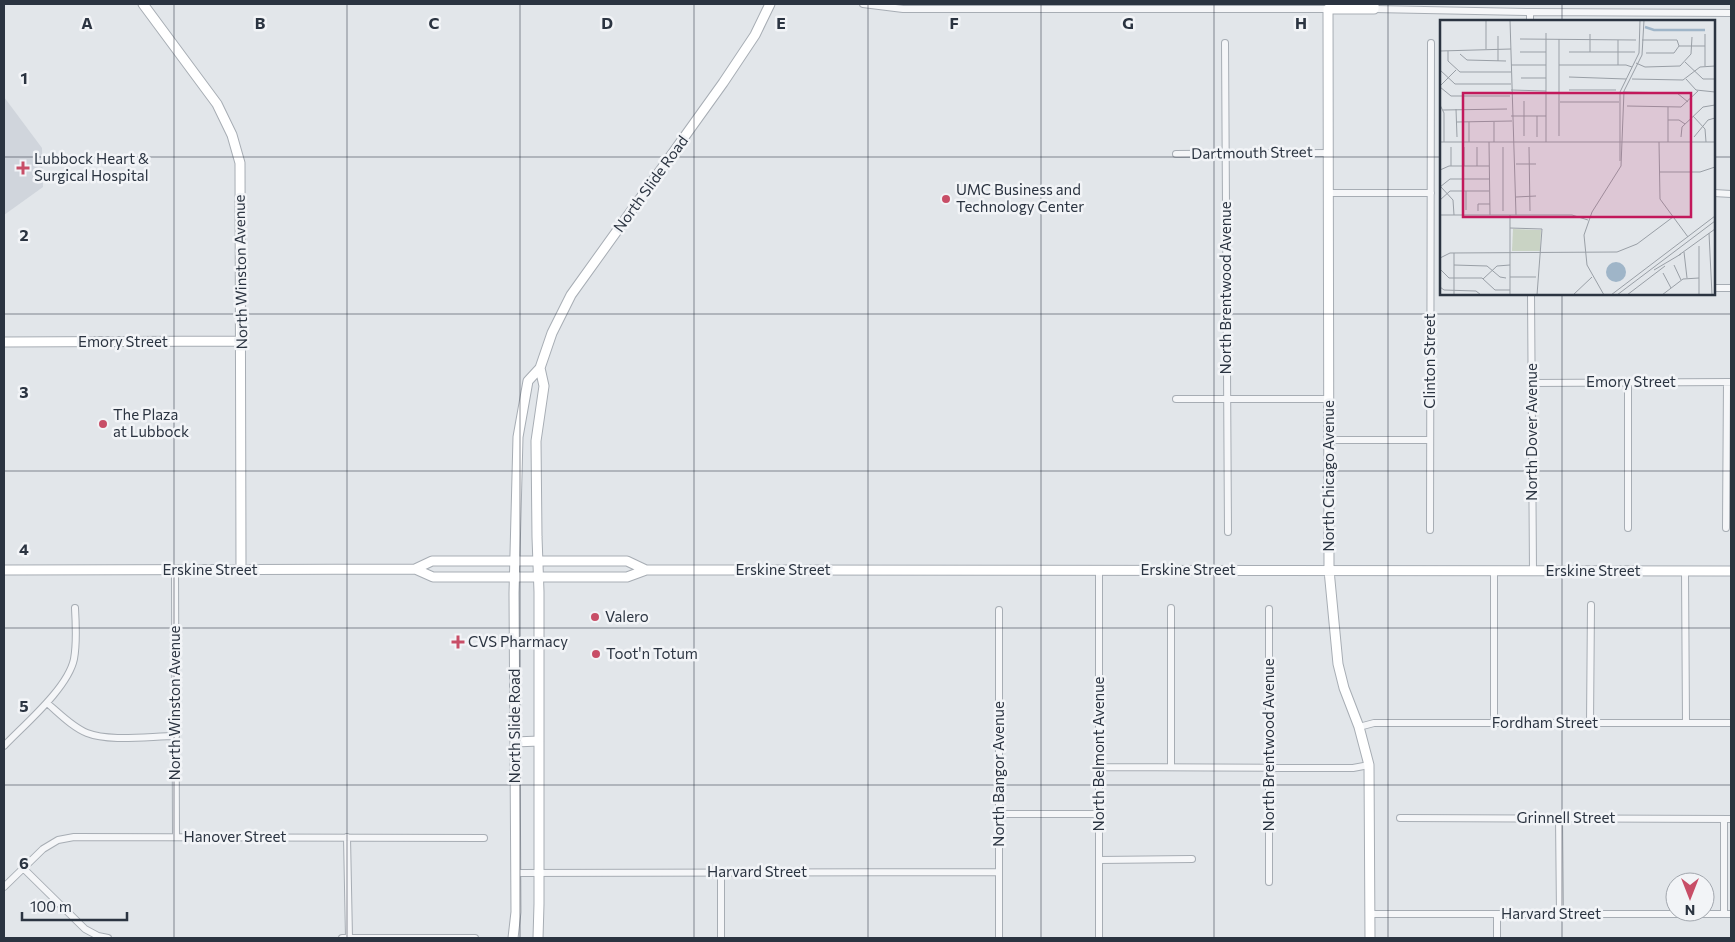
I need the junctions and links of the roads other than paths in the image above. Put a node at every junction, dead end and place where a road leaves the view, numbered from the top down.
1 (143, 4) edge
2 (770, 4) edge
3 (863, 4) edge
4 (1374, 7) edge
5 (1328, 9) junction
6 (1530, 12) junction
7 (1731, 13) edge
8 (1530, 20) edge
9 (1225, 43) dead end
10 (1431, 43) dead end
11 (1328, 152) junction
12 (1225, 153) junction
13 (1176, 154) dead end
14 (1431, 193) junction
15 (1328, 194) junction
16 (1715, 194) edge
17 (1731, 194) edge
18 (1715, 288) edge
19 (1731, 288) edge
20 (1531, 295) edge
21 (241, 341) junction
22 (4, 342) edge
23 (540, 368) junction
24 (1628, 382) junction
25 (1729, 382) edge
26 (1532, 383) junction
27 (1176, 399) dead end
28 (1227, 399) junction
29 (1328, 399) junction
30 (1329, 440) junction
31 (1430, 440) junction
32 (1628, 528) dead end
33 (1726, 528) dead end
34 (1430, 530) dead end
35 (1228, 532) dead end
36 (515, 561) junction
37 (538, 561) junction
38 (415, 569) junction
39 (4, 570) edge
40 (175, 570) junction
41 (241, 570) junction
42 (646, 570) junction
43 (1099, 570) junction
44 (1329, 570) junction
45 (1494, 571) junction
46 (1533, 571) junction
47 (1686, 571) junction
48 (1731, 571) edge
49 (515, 577) junction
50 (539, 577) junction
51 (1591, 605) dead end
52 (75, 608) dead end
53 (1171, 608) dead end
54 (1269, 609) dead end
55 (999, 610) dead end
56 (47, 702) junction
57 (1494, 723) junction
58 (1590, 723) junction
59 (1686, 723) junction
60 (1731, 723) edge
61 (1359, 727) junction
62 (176, 736) junction
63 (539, 741) junction
64 (515, 742) junction
65 (4, 746) edge
66 (1369, 765) junction
67 (1099, 767) junction
68 (1171, 767) junction
69 (1270, 767) junction
70 (998, 814) junction
71 (1099, 814) junction
72 (1400, 818) dead end
73 (1559, 818) junction
74 (1728, 819) edge
75 (176, 837) junction
76 (347, 837) junction
77 (484, 838) dead end
78 (1192, 859) dead end
79 (1099, 860) junction
80 (24, 868) junction
81 (721, 871) junction
82 (999, 872) junction
83 (515, 873) junction
84 (539, 873) junction
85 (1270, 882) dead end
86 (4, 887) edge
87 (1370, 914) junction
88 (1497, 914) junction
89 (1560, 914) junction
90 (1728, 914) edge
91 (108, 938) edge
92 (342, 938) edge
93 (349, 938) edge
94 (475, 938) edge
95 (513, 938) edge
96 (538, 938) edge
97 (721, 938) edge
98 (999, 938) edge
99 (1099, 938) edge
100 (1370, 938) edge
101 (1497, 938) edge

1 - 21 main road, North Winston Avenue
2 - 23 main road, North Slide Road
3 - 5 street
4 - 5 main road
4 - 6 street
5 - 11 main road, North Chicago Avenue
6 - 7 street
6 - 8 street
9 - 12 street, North Brentwood Avenue
10 - 14 street, Clinton Street
11 - 12 street, Dartmouth Street
11 - 15 main road, North Chicago Avenue
12 - 13 street, Dartmouth Street
12 - 28 street, North Brentwood Avenue
14 - 15 street
14 - 31 street, Clinton Street
15 - 29 main road, North Chicago Avenue
16 - 17 street
18 - 19 street
20 - 26 street, North Dover Avenue
21 - 22 main road, Emory Street
21 - 41 main road, North Winston Avenue
23 - 36 main road, North Slide Road
23 - 37 main road, North Slide Road
24 - 25 street, Emory Street
24 - 26 street, Emory Street
24 - 32 street
25 - 33 street
26 - 46 street, North Dover Avenue
27 - 28 street
28 - 29 street
28 - 35 street, North Brentwood Avenue
29 - 30 main road, North Chicago Avenue
30 - 31 street
30 - 44 main road, North Chicago Avenue
31 - 34 street, Clinton Street
36 - 37 main road, Erskine Street
36 - 38 main road, Erskine Street
36 - 49 main road, North Slide Road
37 - 42 main road, Erskine Street
37 - 50 main road, North Slide Road
38 - 41 main road, Erskine Street
38 - 49 main road, Erskine Street
39 - 40 main road, Erskine Street
40 - 41 main road, Erskine Street
40 - 62 street, North Winston Avenue
42 - 43 main road, Erskine Street
42 - 50 main road, Erskine Street
43 - 44 main road, Erskine Street
43 - 67 street, North Belmont Avenue
44 - 45 main road, Erskine Street
44 - 61 main road, North Chicago Avenue
45 - 46 main road, Erskine Street
45 - 57 street
46 - 47 main road, Erskine Street
47 - 48 main road, Erskine Street
47 - 59 street
49 - 50 main road, Erskine Street
49 - 64 main road, North Slide Road
50 - 63 main road, North Slide Road
51 - 58 street
52 - 56 street
53 - 68 street
54 - 69 street, North Brentwood Avenue
55 - 70 street, North Bangor Avenue
56 - 62 street
56 - 65 street
57 - 58 street, Fordham Street
57 - 61 street, Fordham Street
58 - 59 street, Fordham Street
59 - 60 street, Fordham Street
61 - 66 main road, North Chicago Avenue
62 - 75 street, North Winston Avenue
63 - 64 main road
63 - 84 main road, North Slide Road
64 - 83 main road, North Slide Road
66 - 69 street
66 - 87 main road, North Chicago Avenue
67 - 68 street
67 - 71 street, North Belmont Avenue
68 - 69 street
69 - 85 street, North Brentwood Avenue
70 - 71 street
70 - 82 street, North Bangor Avenue
71 - 79 street, North Belmont Avenue
72 - 73 street, Grinnell Street
73 - 74 street, Grinnell Street
73 - 89 street
74 - 90 street
75 - 76 street, Hanover Street
75 - 80 street, Hanover Street
76 - 77 street, Hanover Street
76 - 93 street
78 - 79 street
79 - 99 street, North Belmont Avenue
80 - 86 street, Hanover Street
80 - 91 street
81 - 82 street, Harvard Street
81 - 84 street, Harvard Street
81 - 97 street
82 - 98 street, North Bangor Avenue
83 - 84 street, Harvard Street
83 - 95 main road, North Slide Road
84 - 96 main road, North Slide Road
87 - 88 street, Harvard Street
87 - 100 main road, North Chicago Avenue
88 - 89 street, Harvard Street
88 - 101 street
89 - 90 street, Harvard Street
92 - 93 street
93 - 94 street

